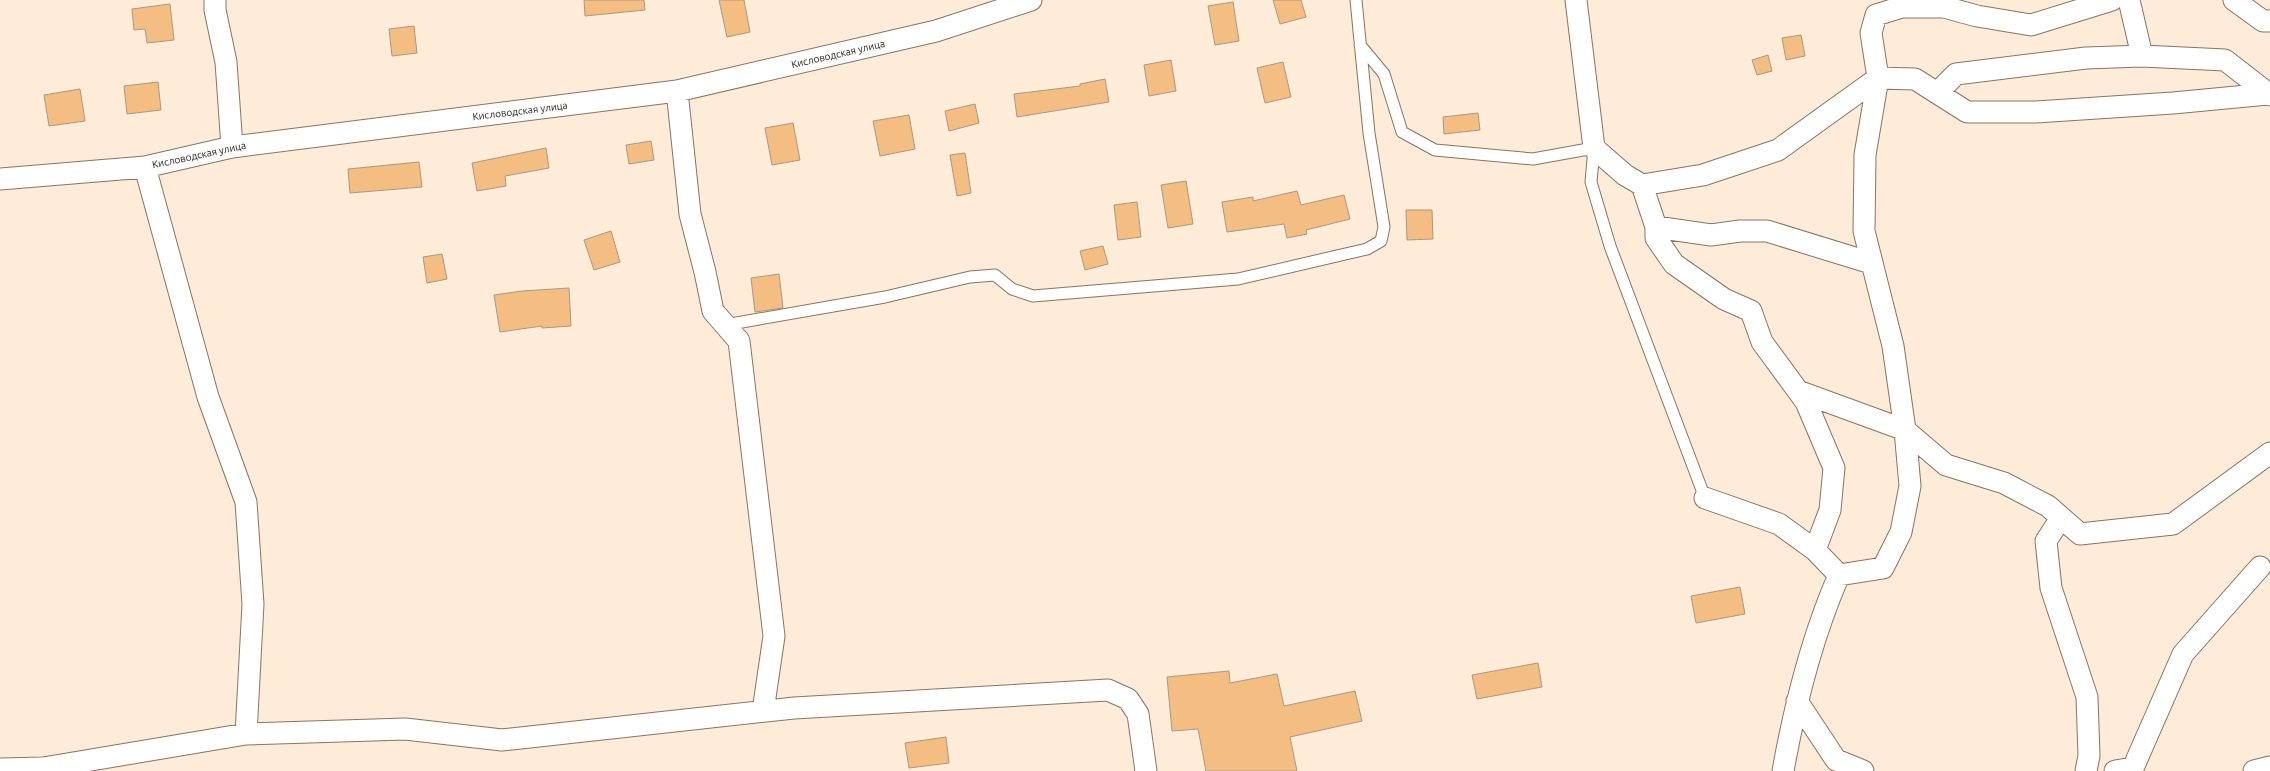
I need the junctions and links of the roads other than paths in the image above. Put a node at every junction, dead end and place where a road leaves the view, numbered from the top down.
1 (215, 0) edge
2 (1031, 0) edge
3 (1356, 0) edge
4 (1576, 0) edge
5 (2112, 0) edge
6 (2129, 0) edge
7 (2234, 0) edge
8 (1946, 3) edge
9 (2270, 21) edge
10 (1360, 45) junction
11 (2142, 56) junction
12 (1878, 78) junction
13 (677, 92) junction
14 (1937, 93) junction
15 (2269, 94) edge
16 (232, 147) junction
17 (1594, 148) junction
18 (145, 167) junction
19 (0, 179) edge
20 (1642, 185) junction
21 (1656, 227) junction
22 (1871, 263) junction
23 (725, 325) junction
24 (1798, 391) junction
25 (1905, 430) junction
26 (2270, 453) edge
27 (1705, 498) joint
28 (2061, 518) junction
29 (1815, 550) junction
30 (2260, 567) dead end
31 (1839, 575) junction
32 (1797, 701) junction
33 (763, 711) junction
34 (246, 734) junction
35 (2270, 767) edge
36 (0, 769) edge
37 (1146, 771) edge
38 (1783, 771) edge
39 (1863, 771) edge
40 (2086, 771) edge
41 (2115, 771) edge
42 (2254, 771) edge

1 - 16 street
2 - 13 street, Кисловодская улица
3 - 10 lane
4 - 17 street
5 - 8 street
6 - 11 street
7 - 9 street
8 - 12 street
10 - 17 lane
10 - 23 lane
11 - 14 street
11 - 15 street
12 - 14 street
12 - 20 street
12 - 22 street
13 - 16 street, Кисловодская улица
13 - 23 street
14 - 15 street
16 - 18 street, Кисловодская улица
17 - 20 street
17 - 27 lane
18 - 19 street, Кисловодская улица
18 - 34 street
20 - 21 street
21 - 22 street
21 - 24 street
22 - 25 street
23 - 33 street
24 - 25 street
24 - 29 street
25 - 28 street
25 - 31 street
26 - 28 street
27 - 29 street
28 - 40 street
29 - 31 street
30 - 41 street
31 - 32 street
32 - 38 street
32 - 39 street
33 - 34 street
33 - 37 street
34 - 36 street
35 - 42 street

